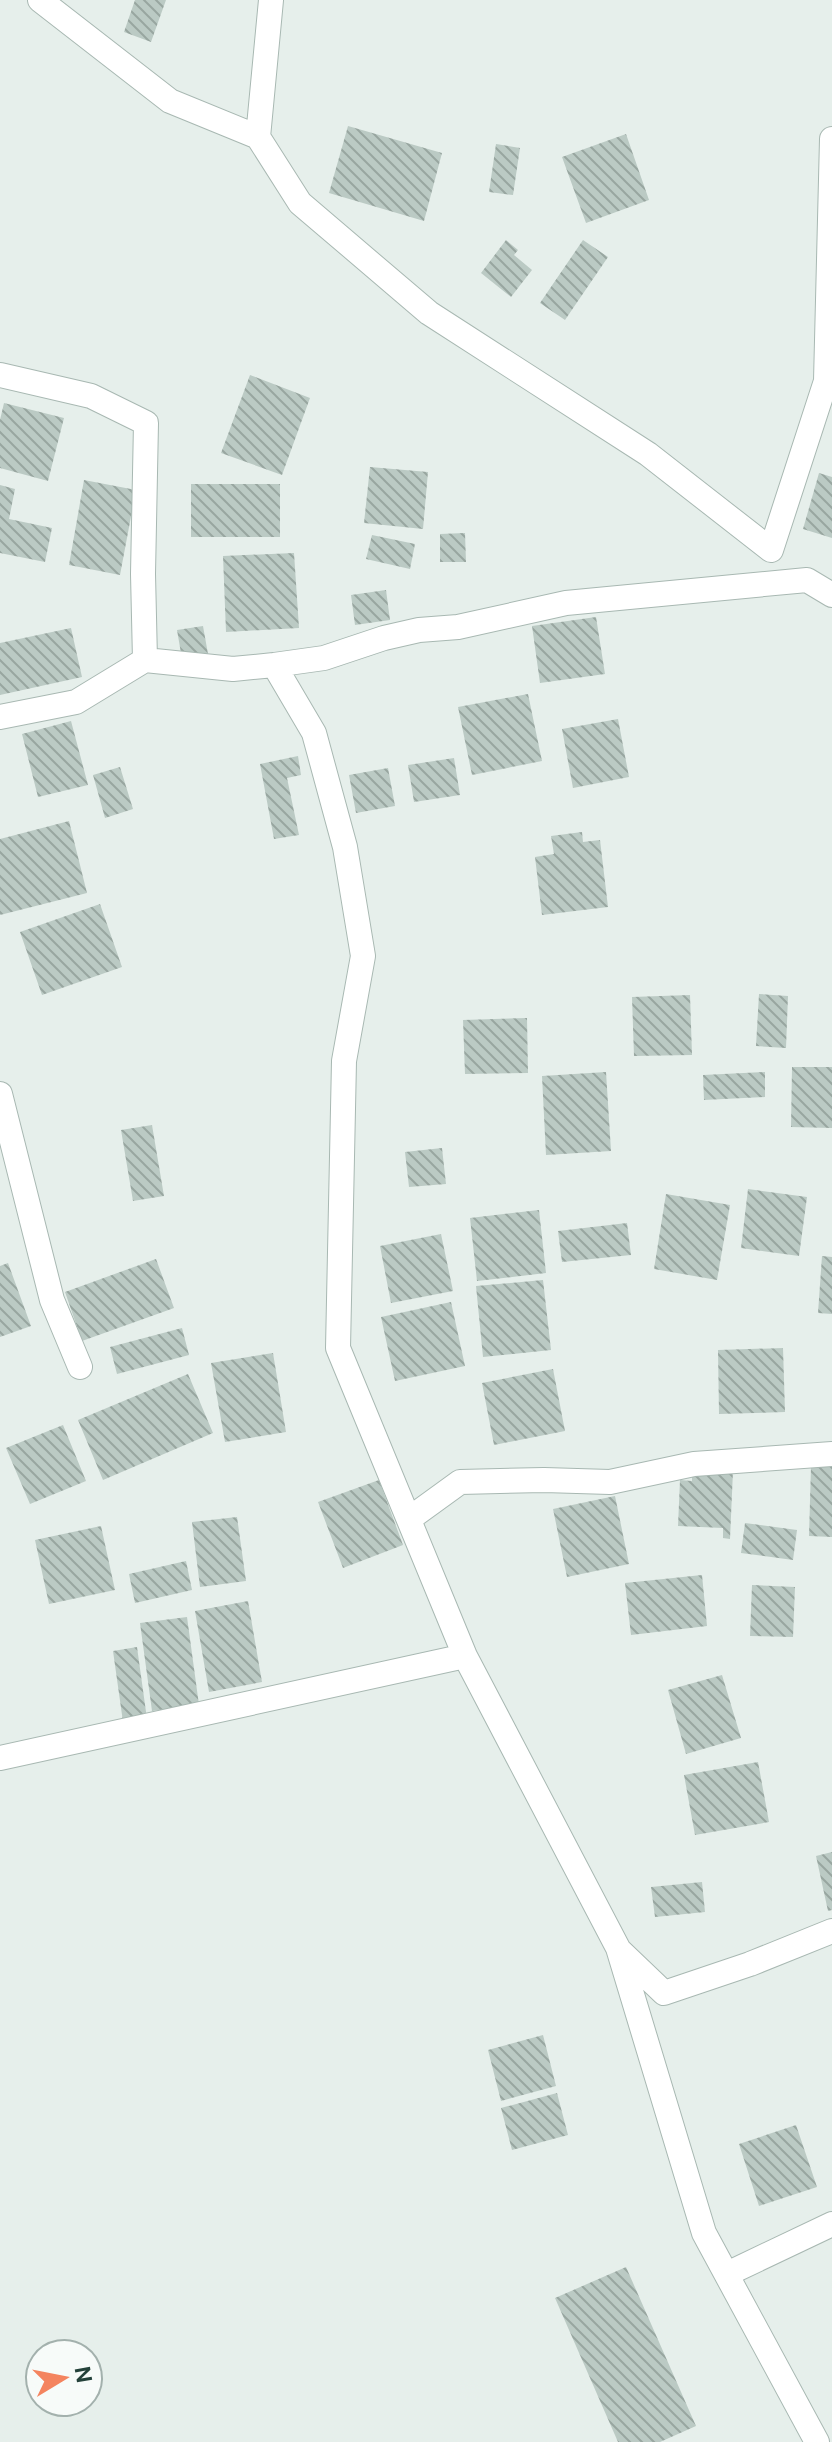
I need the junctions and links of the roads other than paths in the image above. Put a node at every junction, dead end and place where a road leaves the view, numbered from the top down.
1 (40, 0) edge
2 (271, 0) edge
3 (258, 137) junction
4 (832, 139) edge
5 (0, 375) edge
6 (771, 550) junction
7 (832, 576) edge
8 (807, 580) junction
9 (832, 595) edge
10 (145, 660) junction
11 (274, 665) junction
12 (0, 717) edge
13 (0, 1094) edge
14 (80, 1367) dead end
15 (832, 1454) edge
16 (409, 1519) junction
17 (465, 1656) junction
18 (0, 1758) edge
19 (832, 1931) edge
20 (618, 1948) junction
21 (832, 2224) edge
22 (727, 2274) junction
23 (817, 2442) edge

1 - 3 street
2 - 3 street
3 - 6 street
4 - 6 street
5 - 10 street
6 - 8 street
7 - 8 street
8 - 9 street
8 - 11 street
10 - 11 street
10 - 12 street
11 - 16 street
13 - 14 street
15 - 16 street
16 - 17 street
17 - 18 street
17 - 20 street
19 - 20 street
20 - 22 street
21 - 22 street
22 - 23 street

